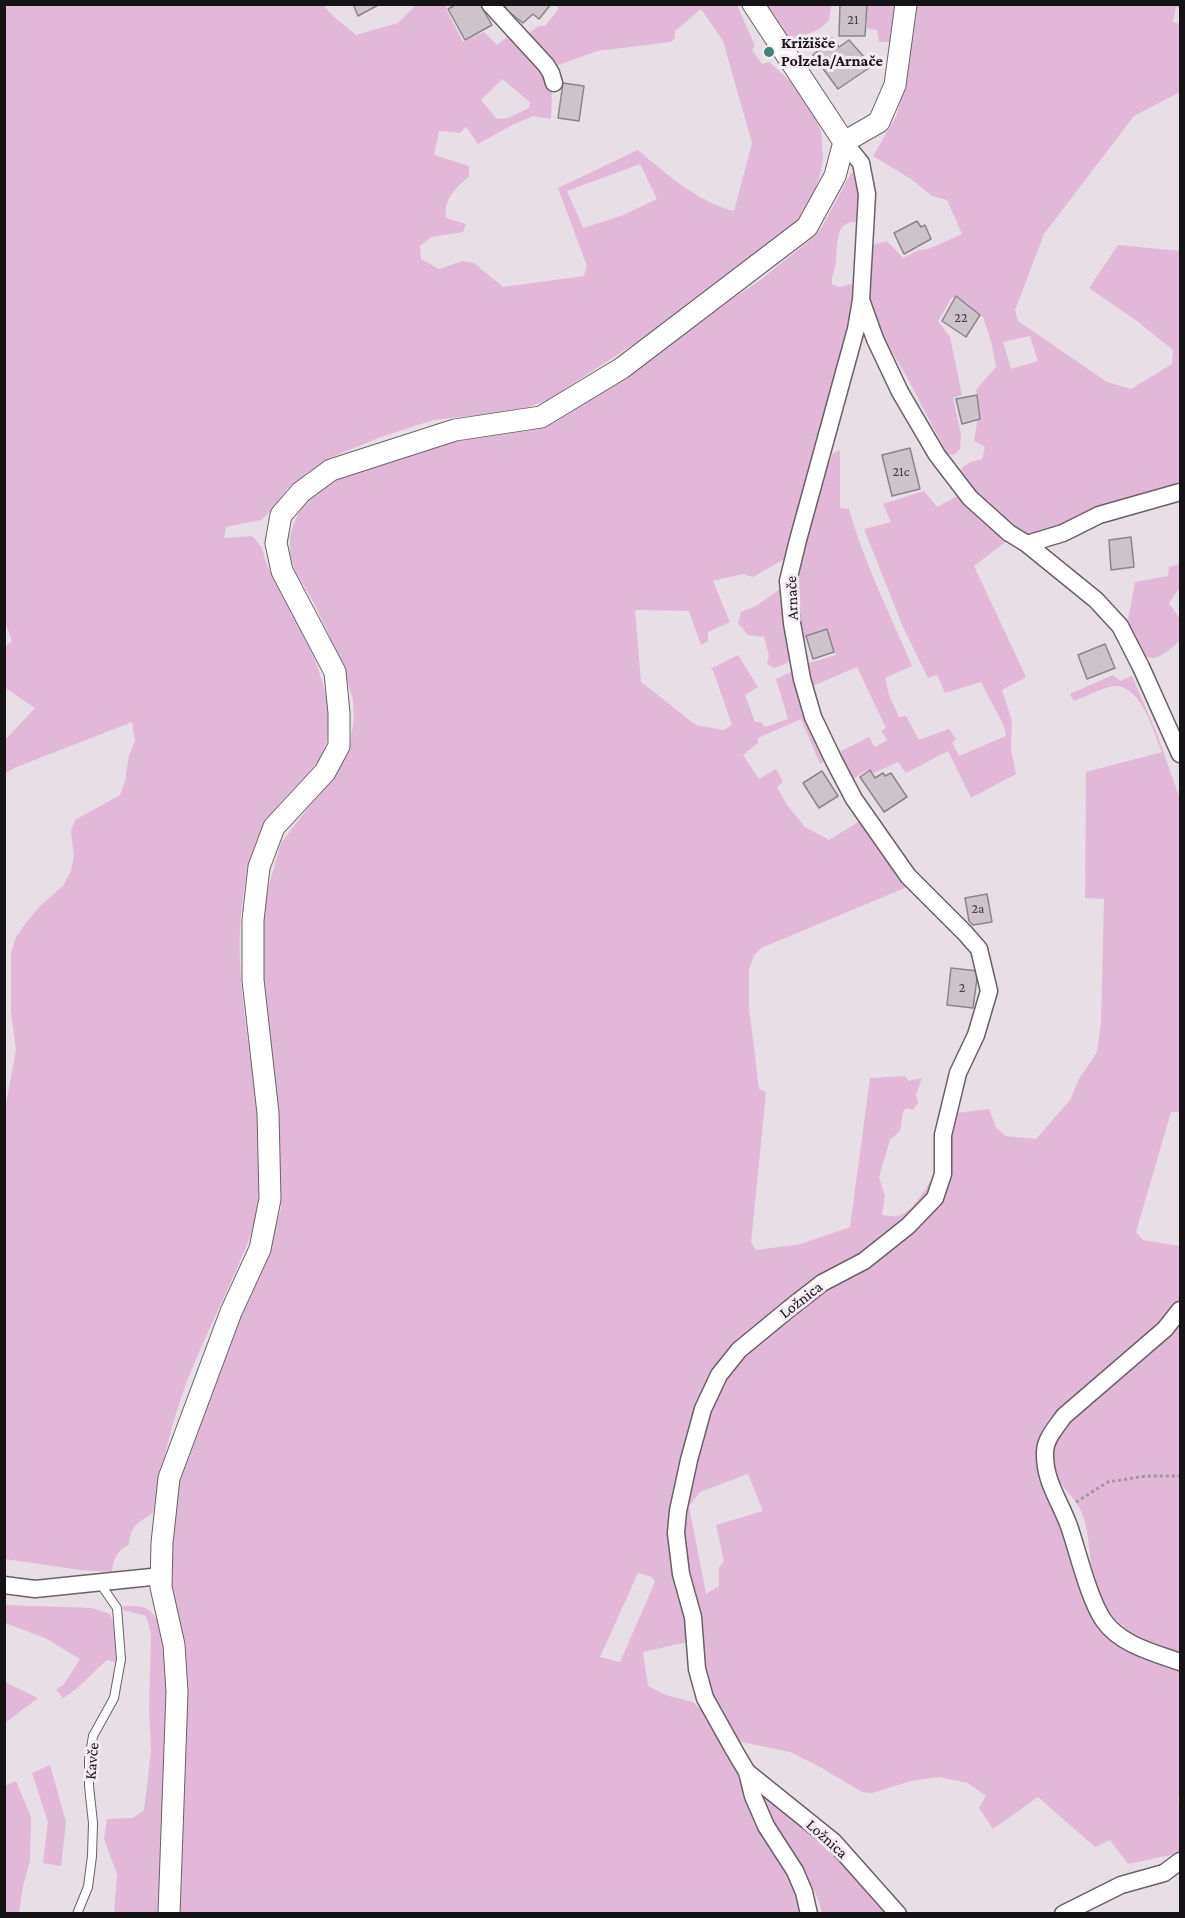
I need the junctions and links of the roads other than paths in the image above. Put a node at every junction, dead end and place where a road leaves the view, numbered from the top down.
1 (490, 4) edge
2 (753, 4) edge
3 (906, 4) edge
4 (554, 83) dead end
5 (844, 142) junction
6 (861, 300) junction
7 (1180, 492) edge
8 (1027, 544) junction
9 (1180, 754) edge
10 (908, 876) joint
11 (1180, 1310) edge
12 (161, 1576) junction
13 (99, 1582) junction
14 (4, 1585) edge
15 (1180, 1662) edge
16 (747, 1772) junction
17 (1180, 1861) edge
18 (77, 1914) edge
19 (169, 1914) edge
20 (809, 1914) edge
21 (898, 1914) edge
22 (1063, 1914) edge

1 - 4 street
2 - 5 street
3 - 5 street
5 - 6 street, Arnače
5 - 12 street
6 - 8 street, Arnače
6 - 10 street, Arnače
7 - 8 street
8 - 9 street, Arnače
10 - 16 street, Ložnica
11 - 15 street
12 - 13 street
12 - 19 street
13 - 14 street
13 - 18 lane, Kavče
16 - 20 street, Ložnica
16 - 21 street, Ložnica
17 - 22 street

